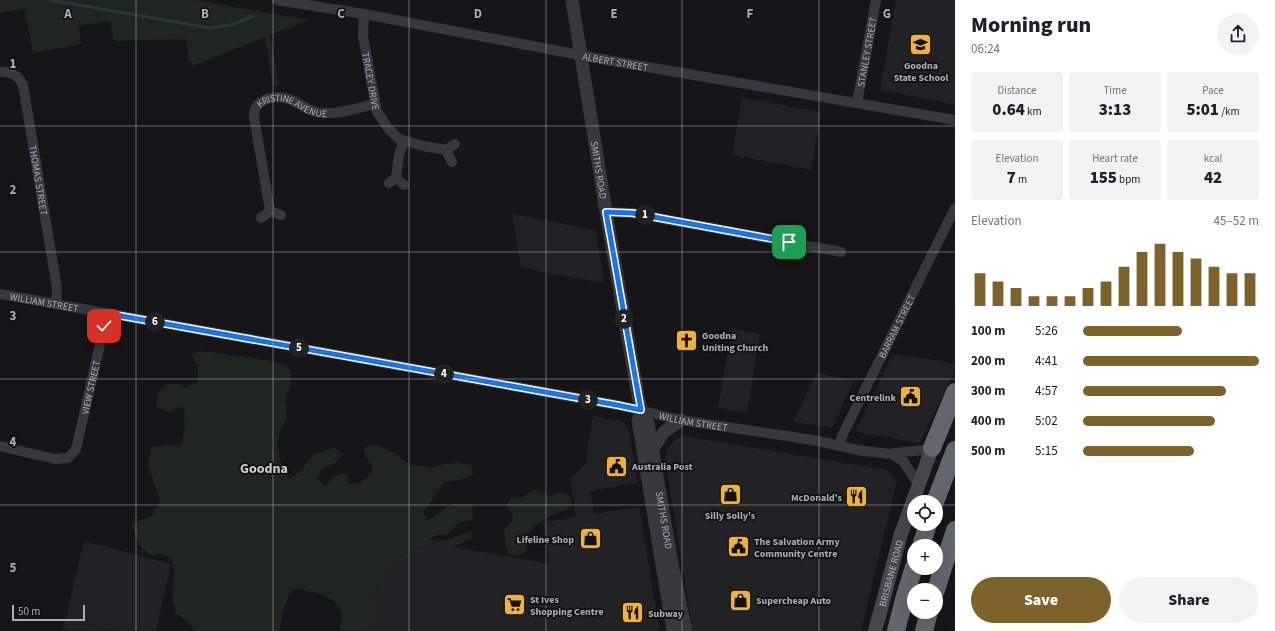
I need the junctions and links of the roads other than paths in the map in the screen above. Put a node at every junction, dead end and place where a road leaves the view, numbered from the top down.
1 (277, 0) edge
2 (572, 0) edge
3 (876, 0) edge
4 (364, 14) junction
5 (580, 55) junction
6 (0, 72) edge
7 (857, 103) junction
8 (374, 104) junction
9 (955, 120) edge
10 (404, 141) junction
11 (452, 162) dead end
12 (396, 182) dead end
13 (955, 208) edge
14 (270, 211) junction
15 (606, 212) junction
16 (281, 215) dead end
17 (261, 218) dead end
18 (841, 252) dead end
19 (0, 294) edge
20 (56, 304) junction
21 (105, 313) junction
22 (955, 392) edge
23 (641, 410) junction
24 (681, 420) junction
25 (0, 446) edge
26 (839, 446) junction
27 (932, 448) junction
28 (652, 450) junction
29 (955, 450) edge
30 (891, 454) junction
31 (918, 484) junction
32 (938, 495) edge
33 (955, 530) edge
34 (912, 575) edge
35 (938, 583) edge
36 (927, 619) edge
37 (672, 631) edge
38 (686, 631) edge
39 (875, 631) edge
40 (896, 631) edge
41 (924, 631) edge

1 - 4 street, ALBERT STREET
2 - 5 street, SMITHS ROAD
3 - 7 street, STANLEY STREET
4 - 5 street, ALBERT STREET
4 - 8 street, TRACEY DRIVE
5 - 7 street, ALBERT STREET
5 - 15 street, SMITHS ROAD
6 - 20 street, THOMAS STREET
7 - 9 street, ALBERT STREET
8 - 10 street, TRACEY DRIVE
8 - 14 street, KRISTINE AVENUE
10 - 11 street, TRACEY DRIVE
10 - 12 street
13 - 26 street, BARRAM STREET
14 - 16 street
14 - 17 street
15 - 18 street
15 - 23 street, SMITHS ROAD
19 - 20 street, WILLIAM STREET
20 - 21 street, WILLIAM STREET
21 - 23 street, WILLIAM STREET
21 - 25 street, VIEW STREET
22 - 27 highway
23 - 24 street, WILLIAM STREET
23 - 28 street, SMITHS ROAD
23 - 37 street, SMITHS ROAD
24 - 26 street, WILLIAM STREET
24 - 28 street
26 - 30 street, WILLIAM STREET
27 - 30 street, WILLIAM STREET
27 - 31 main road, BRISBANE ROAD
28 - 38 street, SMITHS ROAD
29 - 32 highway
30 - 31 street, WILLIAM STREET
31 - 39 main road, BRISBANE ROAD
33 - 35 highway
34 - 40 highway
36 - 41 highway

